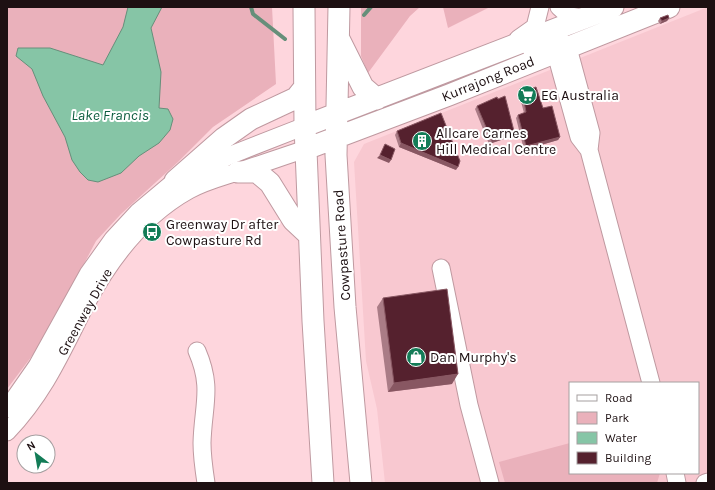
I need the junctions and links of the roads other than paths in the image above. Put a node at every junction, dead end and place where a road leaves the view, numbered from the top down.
1 (304, 7) edge
2 (339, 7) edge
3 (540, 7) edge
4 (559, 7) edge
5 (613, 7) edge
6 (669, 7) edge
7 (585, 18) junction
8 (338, 37) junction
9 (560, 51) junction
10 (488, 56) junction
11 (430, 78) junction
12 (304, 88) junction
13 (377, 99) junction
14 (336, 114) junction
15 (305, 126) junction
16 (336, 138) junction
17 (306, 149) junction
18 (238, 172) junction
19 (175, 181) junction
20 (309, 235) junction
21 (441, 268) dead end
22 (197, 351) dead end
23 (651, 382) edge
24 (7, 409) edge
25 (7, 432) edge
26 (708, 482) edge
27 (206, 483) edge
28 (323, 483) edge
29 (361, 483) edge
30 (490, 483) edge
31 (705, 483) edge

1 - 12 main road
2 - 8 main road, Cowpasture Road
3 - 10 street
4 - 7 street
5 - 7 main road, Kurrajong Road
6 - 9 main road, Kurrajong Road
7 - 10 main road, Kurrajong Road
8 - 13 main road
8 - 14 main road, Cowpasture Road
9 - 11 street
9 - 16 main road, Kurrajong Road
9 - 23 street
10 - 11 main road, Kurrajong Road
11 - 13 main road, Kurrajong Road
12 - 15 main road
12 - 19 main road
13 - 14 main road, Kurrajong Road
14 - 15 main road, Kurrajong Road
14 - 16 main road, Cowpasture Road
15 - 17 main road
15 - 19 street, Greenway Drive
16 - 17 main road, Kurrajong Road
16 - 29 main road, Cowpasture Road
17 - 18 street, Greenway Drive
17 - 20 main road
18 - 20 main road
18 - 25 street, Greenway Drive
19 - 24 street, Greenway Drive
20 - 28 main road
21 - 30 street
22 - 27 street
26 - 31 street

